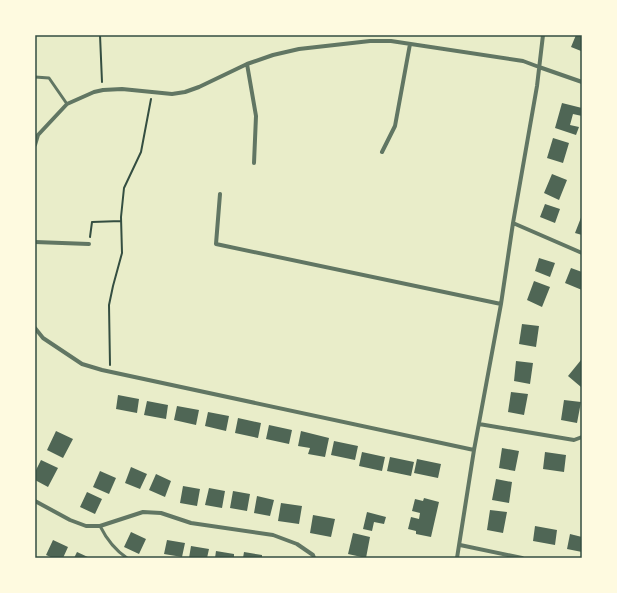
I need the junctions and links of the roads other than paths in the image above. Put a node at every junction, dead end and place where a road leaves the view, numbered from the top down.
1 (543, 35) edge
2 (410, 44) junction
3 (247, 64) junction
4 (539, 68) junction
5 (35, 77) edge
6 (582, 82) edge
7 (67, 104) junction
8 (35, 145) edge
9 (382, 152) dead end
10 (254, 163) dead end
11 (220, 194) dead end
12 (513, 223) junction
13 (35, 242) edge
14 (89, 244) road end
15 (582, 253) edge
16 (501, 304) junction
17 (35, 328) edge
18 (479, 424) junction
19 (582, 437) edge
20 (474, 450) junction
21 (35, 501) edge
22 (100, 526) junction
23 (460, 545) junction
24 (127, 558) edge
25 (314, 558) edge
26 (457, 558) edge
27 (522, 558) edge

1 - 4 street
2 - 3 street
2 - 4 street
2 - 9 street
3 - 7 street
3 - 10 street
4 - 6 street
4 - 12 street
5 - 7 lane
7 - 8 street
11 - 16 street
12 - 15 street
12 - 16 street
13 - 14 street
16 - 18 street
17 - 20 street
18 - 19 street
18 - 20 street
20 - 23 street
21 - 22 street
22 - 24 lane
22 - 25 street
23 - 26 street
23 - 27 street

